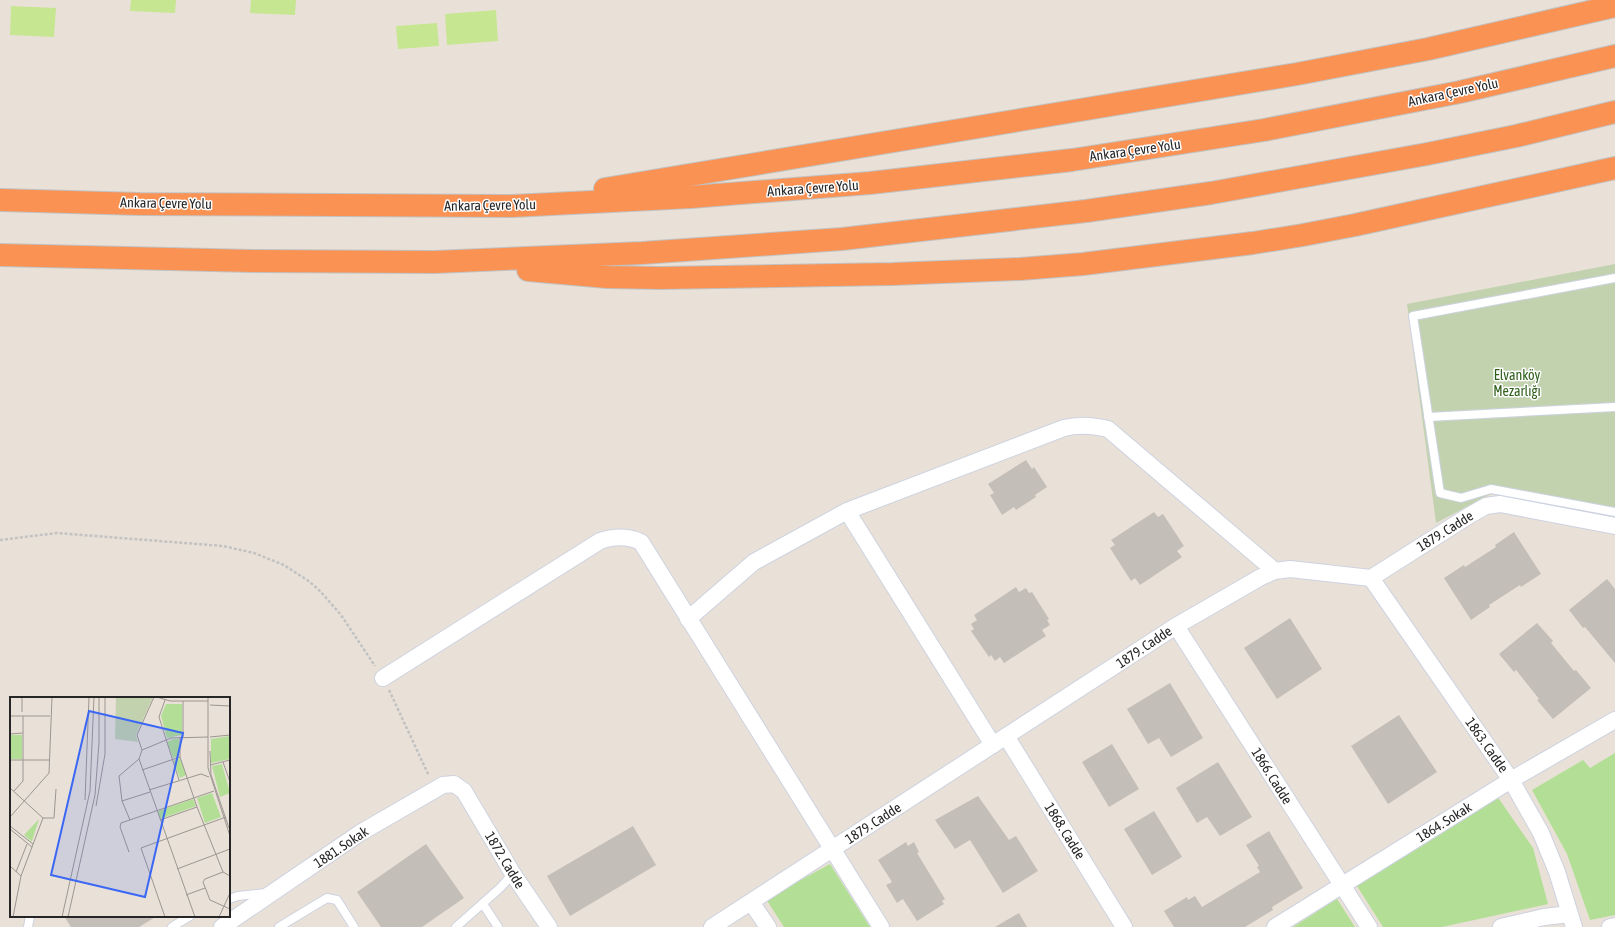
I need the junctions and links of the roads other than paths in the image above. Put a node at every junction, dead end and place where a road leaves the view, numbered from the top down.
1 (1615, 6) edge
2 (1615, 56) edge
3 (1615, 112) edge
4 (1615, 168) edge
5 (0, 200) edge
6 (512, 206) junction
7 (0, 255) edge
8 (435, 262) junction
9 (1615, 278) edge
10 (1615, 407) edge
11 (1428, 417) junction
12 (847, 511) junction
13 (1615, 512) edge
14 (1615, 526) edge
15 (1275, 571) junction
16 (1371, 578) junction
17 (688, 620) junction
18 (1176, 626) junction
19 (383, 678) road end
20 (1615, 720) edge
21 (1006, 736) junction
22 (993, 745) junction
23 (1511, 780) junction
24 (464, 792) joint
25 (832, 849) junction
26 (513, 874) junction
27 (1341, 885) junction
28 (273, 892) junction
29 (230, 899) edge
30 (751, 902) junction
31 (483, 904) junction
32 (30, 917) edge
33 (188, 917) edge
34 (1572, 921) edge
35 (1615, 926) edge
36 (28, 927) edge
37 (172, 927) edge
38 (222, 927) edge
39 (279, 927) edge
40 (354, 927) edge
41 (456, 927) edge
42 (498, 927) edge
43 (548, 927) edge
44 (712, 927) edge
45 (768, 927) edge
46 (881, 927) edge
47 (1124, 927) edge
48 (1275, 927) edge
49 (1368, 927) edge
50 (1501, 927) edge
51 (1610, 927) edge

1 - 6 highway
2 - 6 highway, Ankara Çevre Yolu
3 - 8 highway
4 - 8 highway
5 - 6 highway, Ankara Çevre Yolu
7 - 8 highway
9 - 11 lane
10 - 11 lane
11 - 13 lane
12 - 15 street
12 - 17 street
12 - 22 street
14 - 16 street, 1879. Cadde
15 - 16 street, 1879. Cadde
15 - 18 street, 1879. Cadde
16 - 23 street, 1863. Cadde
17 - 19 street
17 - 25 street
18 - 21 street, 1879. Cadde
18 - 27 street, 1866. Cadde
20 - 23 street, 1864. Sokak
21 - 22 street, 1879. Cadde
21 - 47 street, 1868. Cadde
22 - 25 street, 1879. Cadde
23 - 27 street, 1864. Sokak
23 - 34 street, 1863. Cadde
24 - 26 street, 1872. Cadde
24 - 28 street, 1881. Sokak
25 - 30 street, 1879. Cadde
25 - 46 street
26 - 31 lane
26 - 43 street, 1872. Cadde
27 - 48 street, 1864. Sokak
27 - 49 street, 1866. Cadde
28 - 29 lane
28 - 38 street, 1881. Sokak
30 - 44 street, 1879. Cadde
30 - 45 street
31 - 41 lane
31 - 42 lane
32 - 36 lane
33 - 37 lane
34 - 50 street
35 - 51 street
39 - 40 lane

